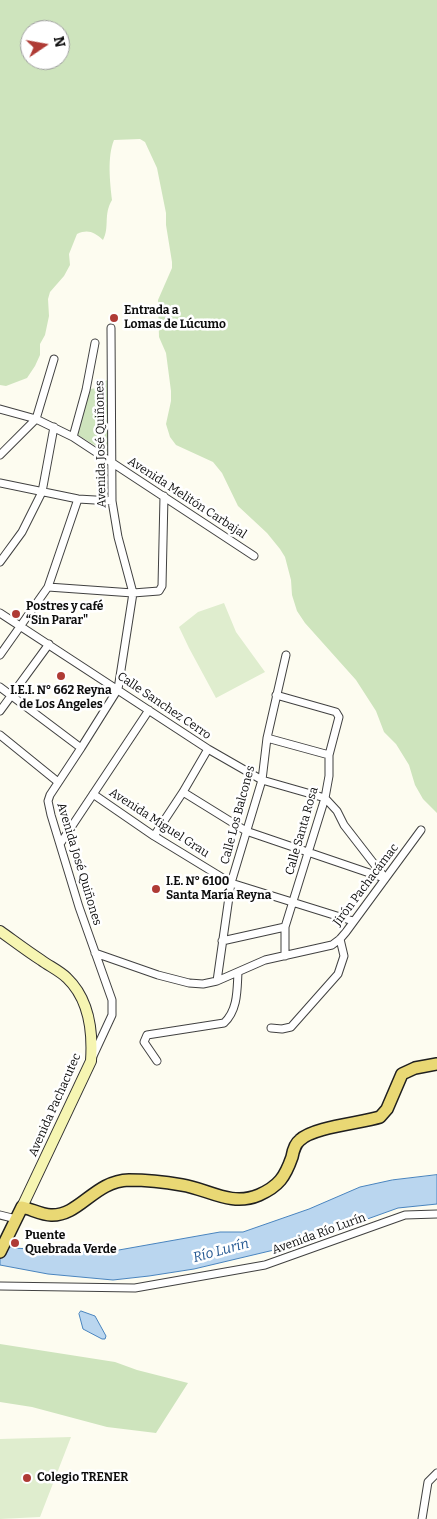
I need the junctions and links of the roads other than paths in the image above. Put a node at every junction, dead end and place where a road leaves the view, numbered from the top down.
1 (112, 328) dead end
2 (95, 343) dead end
3 (54, 359) dead end
4 (0, 408) edge
5 (36, 419) junction
6 (54, 427) junction
7 (73, 437) junction
8 (0, 455) edge
9 (111, 462) junction
10 (0, 483) edge
11 (42, 492) junction
12 (164, 496) junction
13 (78, 499) junction
14 (112, 501) junction
15 (254, 556) dead end
16 (0, 562) edge
17 (48, 587) junction
18 (133, 593) junction
19 (0, 613) edge
20 (21, 627) junction
21 (48, 644) junction
22 (0, 655) edge
23 (286, 655) dead end
24 (0, 687) edge
25 (118, 689) junction
26 (11, 695) junction
27 (276, 695) junction
28 (149, 710) junction
29 (0, 711) edge
30 (0, 734) edge
31 (267, 738) junction
32 (82, 748) junction
33 (208, 749) junction
34 (328, 755) junction
35 (262, 780) junction
36 (58, 782) junction
37 (183, 792) junction
38 (93, 794) junction
39 (325, 798) junction
40 (421, 830) dead end
41 (246, 831) junction
42 (154, 836) junction
43 (60, 844) junction
44 (308, 852) junction
45 (384, 878) junction
46 (231, 883) junction
47 (292, 902) junction
48 (353, 921) junction
49 (285, 927) junction
50 (0, 931) edge
51 (340, 939) junction
52 (222, 941) junction
53 (95, 953) junction
54 (285, 956) junction
55 (238, 972) junction
56 (217, 981) junction
57 (272, 1028) dead end
58 (91, 1061) junction
59 (156, 1061) dead end
60 (437, 1064) edge
61 (22, 1206) junction
62 (437, 1214) edge
63 (0, 1215) edge
64 (16, 1220) junction
65 (6, 1233) edge
66 (0, 1252) edge
67 (0, 1286) edge
68 (437, 1473) edge
69 (422, 1519) edge

1 - 9 street, Avenida José Quiñones
2 - 7 street
3 - 5 street
4 - 5 street, Avenida Melitón Carbajal
5 - 6 street, Avenida Melitón Carbajal
5 - 8 street
6 - 7 street, Avenida Melitón Carbajal
6 - 11 street
7 - 9 street, Avenida Melitón Carbajal
9 - 12 street, Avenida Melitón Carbajal
9 - 14 street, Avenida José Quiñones
10 - 11 street
11 - 13 street
11 - 16 street
12 - 15 street, Avenida Melitón Carbajal
12 - 18 street
13 - 14 street
13 - 17 street
14 - 18 street, Avenida José Quiñones
17 - 18 street
17 - 20 street
18 - 25 street, Avenida José Quiñones
19 - 20 street, Calle Sanchez Cerro
20 - 21 street, Calle Sanchez Cerro
20 - 22 street
21 - 25 street, Calle Sanchez Cerro
21 - 26 street
23 - 27 street, Calle Los Balcones
24 - 26 street
25 - 28 street, Calle Sanchez Cerro
25 - 32 street, Avenida José Quiñones
26 - 29 street
26 - 32 street
27 - 31 street, Calle Los Balcones
27 - 34 street, Calle Santa Rosa
28 - 33 street, Calle Sanchez Cerro
28 - 38 street
30 - 36 street
31 - 34 street
31 - 35 street, Calle Los Balcones
32 - 36 street, Avenida José Quiñones
33 - 35 street, Calle Sanchez Cerro
33 - 37 street
34 - 39 street, Calle Santa Rosa
35 - 39 street, Calle Sanchez Cerro
35 - 41 street, Calle Los Balcones
36 - 43 street, Avenida José Quiñones
37 - 41 street
37 - 42 street
38 - 42 street, Avenida Miguel Grau
38 - 43 street
39 - 44 street, Calle Santa Rosa
39 - 45 street
40 - 45 street, Jirón Pachacámac
41 - 44 street
41 - 46 street, Calle Los Balcones
42 - 46 street, Avenida Miguel Grau
43 - 53 street, Avenida José Quiñones
44 - 45 street
44 - 47 street, Calle Santa Rosa
45 - 48 street, Jirón Pachacámac
46 - 47 street, Avenida Miguel Grau
46 - 52 street, Calle Los Balcones
47 - 48 street, Avenida Miguel Grau
47 - 49 street, Calle Santa Rosa
48 - 51 street, Jirón Pachacámac
49 - 52 street
49 - 54 street, Calle Santa Rosa
50 - 58 main road, Avenida Pachacutec
51 - 54 street, Jirón Pachacámac
51 - 57 street
52 - 56 street, Calle Los Balcones
53 - 56 street, Jirón Pachacámac
53 - 58 street, Avenida José Quiñones
54 - 55 street, Jirón Pachacámac
55 - 56 street, Jirón Pachacámac
55 - 59 street
58 - 61 main road, Avenida Pachacutec
60 - 61 main road
61 - 64 main road
62 - 67 street, Avenida Río Lurín
63 - 64 street
64 - 65 main road
65 - 66 main road
68 - 69 street

